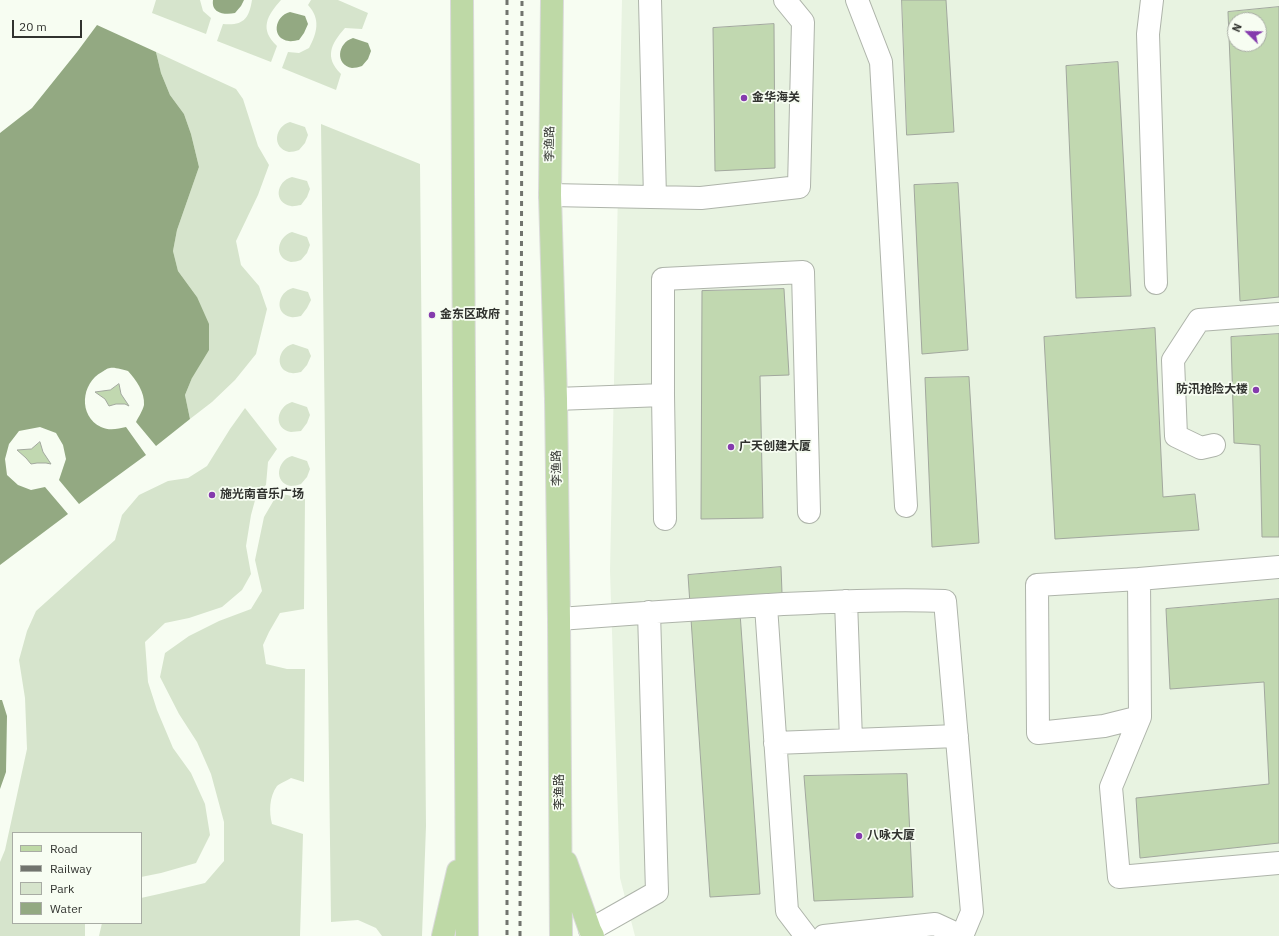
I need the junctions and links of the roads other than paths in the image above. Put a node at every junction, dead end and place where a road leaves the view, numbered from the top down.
1 (462, 0) edge
2 (552, 0) edge
3 (650, 0) edge
4 (785, 0) edge
5 (857, 0) edge
6 (1152, 0) edge
7 (550, 195) junction
8 (655, 197) junction
9 (1156, 283) dead end
10 (1279, 314) edge
11 (663, 395) junction
12 (556, 399) junction
13 (1214, 445) dead end
14 (906, 506) dead end
15 (809, 512) dead end
16 (665, 519) dead end
17 (1279, 567) edge
18 (1139, 578) junction
19 (846, 601) junction
20 (766, 606) junction
21 (649, 612) junction
22 (559, 619) junction
23 (1140, 717) junction
24 (957, 736) junction
25 (851, 740) junction
26 (776, 743) junction
27 (467, 829) junction
28 (560, 846) junction
29 (1279, 864) edge
30 (591, 933) edge
31 (443, 936) edge
32 (467, 936) edge
33 (561, 936) edge
34 (806, 936) edge
35 (824, 936) edge
36 (961, 936) edge

1 - 27 main road
2 - 7 main road, 李渔路
3 - 8 lane
4 - 8 lane
5 - 14 lane
6 - 9 lane
7 - 8 lane
7 - 12 main road, 李渔路
10 - 13 lane
11 - 12 lane
11 - 15 lane
11 - 16 lane
12 - 22 main road, 李渔路
17 - 18 lane
18 - 23 lane
18 - 23 lane
19 - 20 lane
19 - 24 lane
19 - 25 lane
20 - 21 lane
20 - 26 lane
21 - 22 lane
21 - 30 lane
22 - 28 main road, 李渔路
23 - 29 lane
24 - 25 lane
24 - 36 lane
25 - 26 lane
26 - 34 lane
27 - 31 main road
27 - 32 main road
28 - 30 main road
28 - 33 main road, 李渔路
35 - 36 lane

